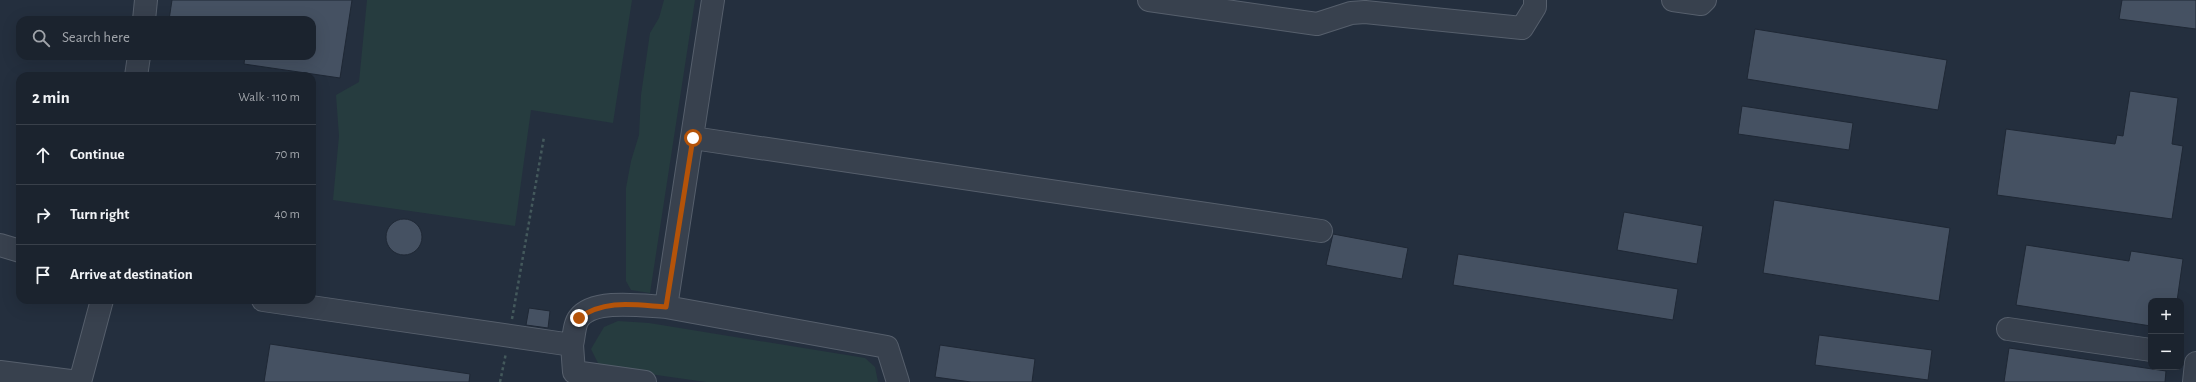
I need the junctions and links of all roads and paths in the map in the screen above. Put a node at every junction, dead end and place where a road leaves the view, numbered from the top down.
1 (146, 0) edge
2 (713, 0) edge
3 (1149, 0) edge
4 (1535, 0) edge
5 (1673, 0) edge
6 (1704, 0) edge
7 (144, 16) edge
8 (138, 60) edge
9 (137, 72) edge
10 (544, 137) dead end
11 (693, 138) junction
12 (1320, 231) dead end
13 (0, 244) edge
14 (16, 250) edge
15 (101, 304) edge
16 (290, 304) edge
17 (666, 307) junction
18 (2008, 329) dead end
19 (509, 337) junction
20 (572, 345) junction
21 (2148, 350) edge
22 (2184, 354) edge
23 (2196, 356) edge
24 (2196, 363) edge
25 (0, 372) edge
26 (898, 381) edge
27 (79, 382) edge
28 (500, 382) edge
29 (645, 382) edge
30 (2194, 382) edge

1 - 7 street
2 - 11 street
3 - 4 street
5 - 6 street
8 - 9 street
10 - 19 path
11 - 12 street
11 - 17 street
13 - 14 street
15 - 27 street
16 - 19 street
17 - 20 street
17 - 26 street
18 - 21 street
19 - 20 street
19 - 28 path
20 - 29 street
22 - 23 street
24 - 30 street
25 - 27 street

